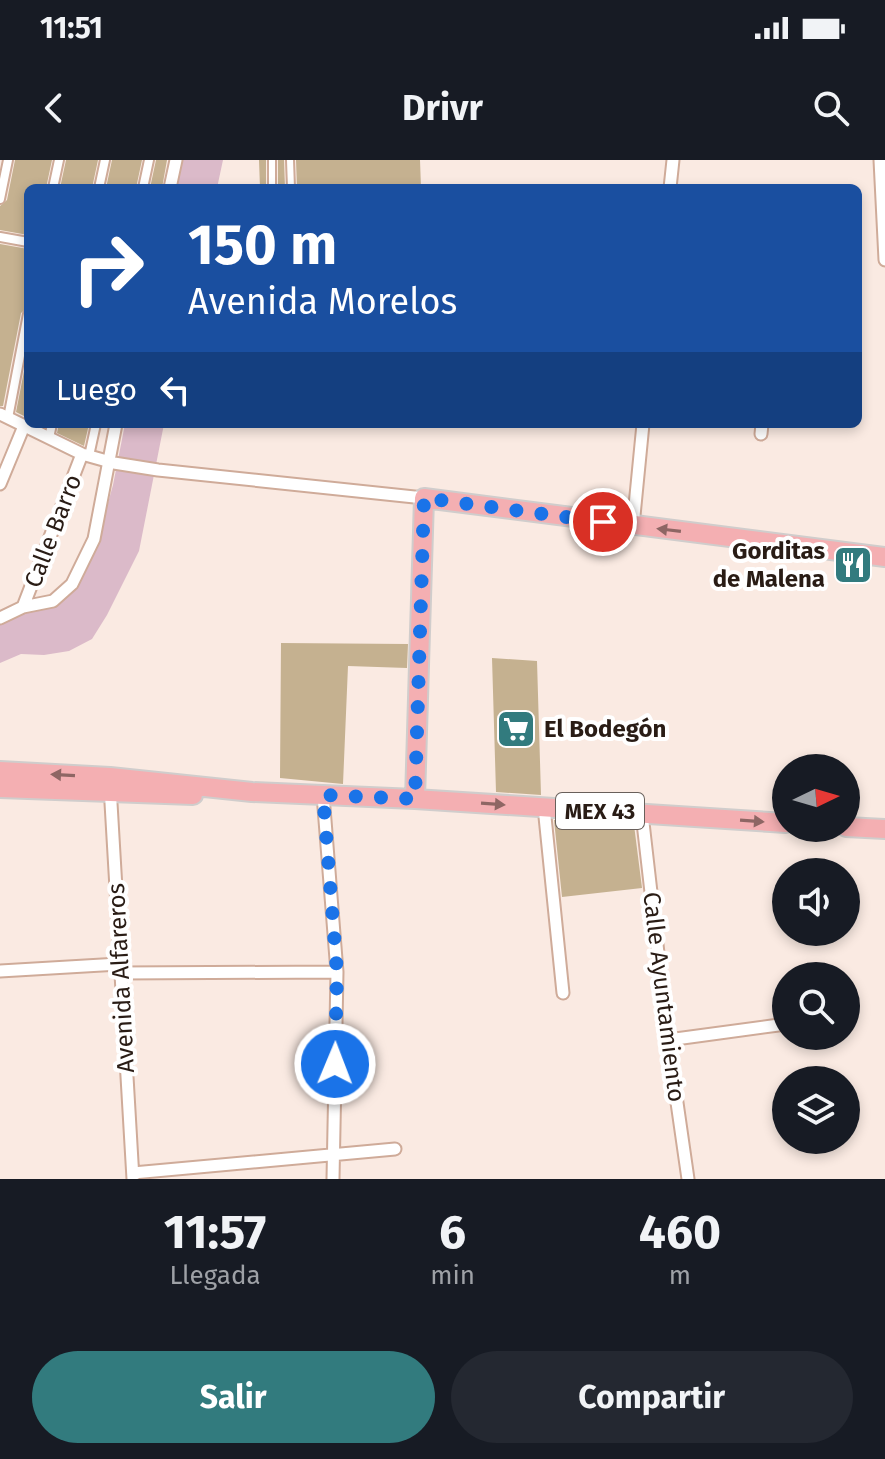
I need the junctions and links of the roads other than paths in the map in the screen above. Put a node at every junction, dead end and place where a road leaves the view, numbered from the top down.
1 (8, 160) edge
2 (59, 160) edge
3 (105, 160) edge
4 (149, 160) edge
5 (176, 160) edge
6 (272, 160) edge
7 (290, 160) edge
8 (673, 160) edge
9 (880, 160) edge
10 (54, 184) edge
11 (100, 184) edge
12 (144, 184) edge
13 (171, 184) edge
14 (272, 184) edge
15 (291, 184) edge
16 (670, 184) edge
17 (0, 199) edge
18 (0, 237) edge
19 (24, 241) edge
20 (885, 260) edge
21 (24, 331) edge
22 (4, 416) edge
23 (24, 426) joint
24 (28, 428) edge
25 (51, 428) edge
26 (95, 428) edge
27 (115, 428) edge
28 (643, 428) edge
29 (49, 438) junction
30 (86, 455) junction
31 (110, 462) junction
32 (0, 484) edge
33 (424, 498) junction
34 (633, 526) junction
35 (885, 557) edge
36 (23, 607) junction
37 (0, 618) edge
38 (0, 771) edge
39 (110, 786) junction
40 (0, 788) edge
41 (323, 795) junction
42 (415, 799) junction
43 (544, 807) junction
44 (642, 814) junction
45 (772, 822) edge
46 (860, 828) edge
47 (885, 829) edge
48 (120, 968) junction
49 (0, 971) edge
50 (337, 972) junction
51 (563, 993) dead end
52 (772, 1026) edge
53 (668, 1040) junction
54 (395, 1149) dead end
55 (334, 1155) junction
56 (133, 1176) edge
57 (333, 1179) edge
58 (688, 1179) edge

1 - 17 street
2 - 10 street
3 - 11 street
4 - 12 street
5 - 13 street
6 - 14 lane
7 - 15 lane
8 - 16 street
9 - 20 street
18 - 19 street
21 - 22 street
22 - 23 street
23 - 32 street
24 - 29 street
25 - 29 street
26 - 30 street
27 - 31 street
28 - 34 street
29 - 30 street
30 - 31 street
30 - 36 street, Calle Barro
31 - 33 street
31 - 36 street
33 - 34 main road
33 - 42 main road
35 -> 34 main road
36 - 37 street
39 -> 38 main road, MEX 43
39 - 40 main road, MEX 43
39 - 41 main road, MEX 43
39 - 48 street, Avenida Alfareros
41 - 42 main road, MEX 43
41 - 50 street
42 -> 43 main road, MEX 43
43 - 44 main road, MEX 43
43 - 51 street
44 -> 45 main road, MEX 43
44 - 53 street, Calle Ayuntamiento
46 - 47 main road
48 - 49 street
48 - 50 street
48 - 56 street, Avenida Alfareros
50 - 55 street
52 - 53 street
53 - 58 street, Calle Ayuntamiento
54 - 55 street
55 - 56 street
55 - 57 street

